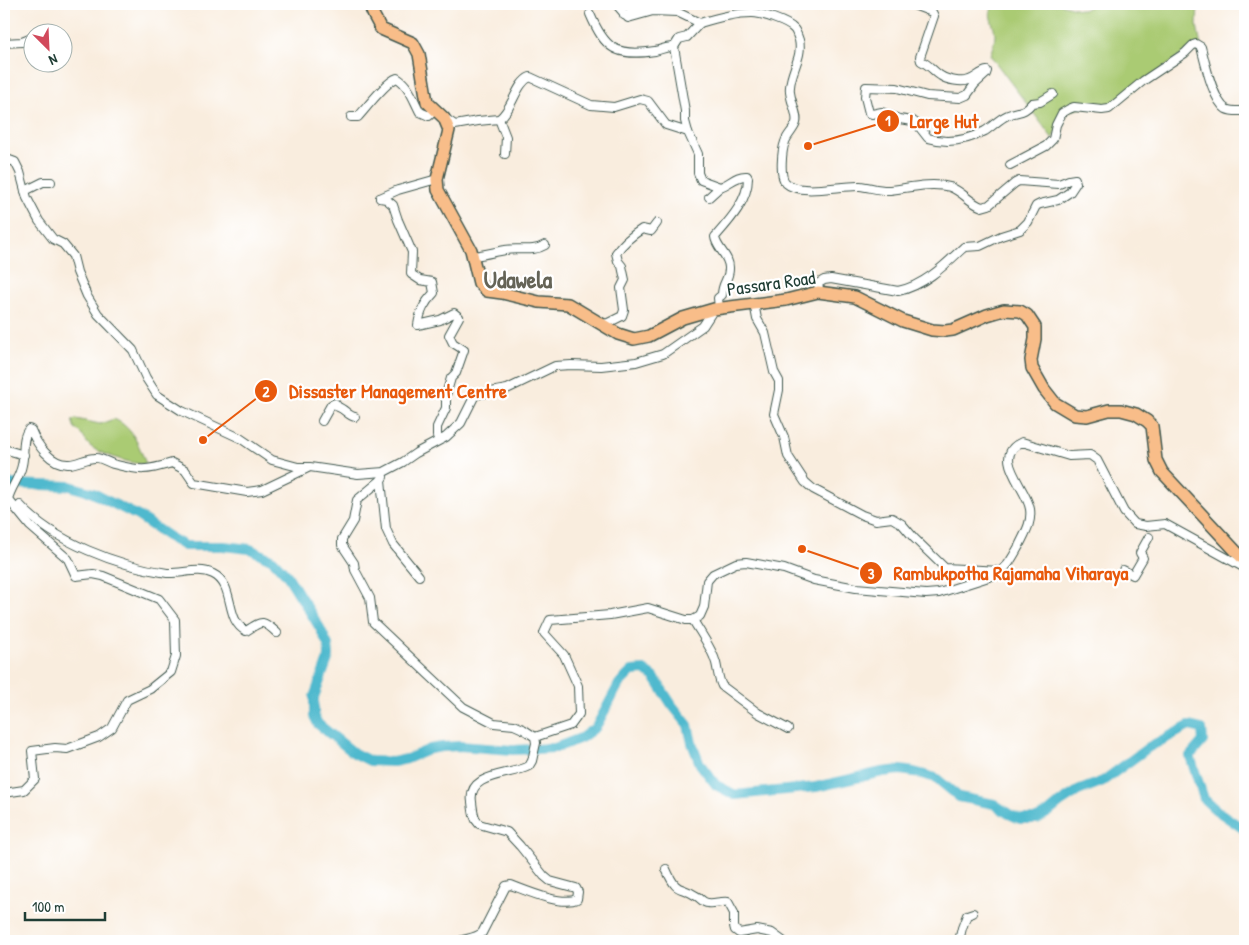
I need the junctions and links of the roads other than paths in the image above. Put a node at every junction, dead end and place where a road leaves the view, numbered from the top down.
1 (369, 4) edge
2 (616, 4) edge
3 (656, 4) edge
4 (911, 4) edge
5 (590, 14) dead end
6 (624, 16) junction
7 (700, 23) junction
8 (22, 42) edge
9 (4, 43) edge
10 (674, 47) junction
11 (1053, 94) dead end
12 (1245, 111) edge
13 (439, 114) junction
14 (351, 117) dead end
15 (499, 119) junction
16 (688, 132) junction
17 (505, 154) dead end
18 (4, 158) edge
19 (1010, 165) dead end
20 (437, 179) junction
21 (51, 182) dead end
22 (720, 186) junction
23 (25, 191) junction
24 (709, 197) dead end
25 (657, 224) dead end
26 (545, 245) dead end
27 (473, 256) junction
28 (818, 292) junction
29 (754, 303) junction
30 (716, 309) junction
31 (602, 324) junction
32 (355, 417) dead end
33 (322, 421) dead end
34 (437, 436) dead end
35 (4, 449) edge
36 (24, 455) junction
37 (310, 467) junction
38 (383, 476) junction
39 (9, 495) junction
40 (1149, 537) dead end
41 (1245, 561) edge
42 (1245, 568) edge
43 (1123, 570) dead end
44 (1002, 571) junction
45 (420, 576) dead end
46 (693, 620) junction
47 (276, 633) dead end
48 (788, 729) dead end
49 (535, 740) junction
50 (4, 793) edge
51 (666, 869) dead end
52 (973, 913) dead end
53 (460, 941) edge
54 (783, 941) edge
55 (959, 941) edge

1 - 13 highway
2 - 6 street
3 - 6 street
4 - 11 street
5 - 10 street
6 - 7 street
7 - 10 street
7 - 28 street
8 - 9 street
10 - 16 street
12 - 19 street
13 - 14 street
13 - 15 street
13 - 20 highway
15 - 16 street
15 - 17 street
16 - 22 street
18 - 23 street
20 - 27 highway, Passara Road
20 - 34 street
21 - 23 street
22 - 24 street
22 - 30 street
23 - 37 street
25 - 31 street
26 - 27 street
27 - 31 highway, Passara Road
28 - 29 highway, Passara Road
28 - 41 highway, Passara Road
29 - 30 highway, Passara Road
29 - 44 street
30 - 31 highway, Passara Road
30 - 38 street
32 - 33 street
35 - 36 street
36 - 37 street
36 - 39 street
37 - 38 street
38 - 45 street
38 - 49 street
39 - 47 street
39 - 50 street
40 - 43 street
42 - 44 street
44 - 46 street
46 - 48 street
46 - 49 street
49 - 53 street
51 - 54 street
52 - 55 street

